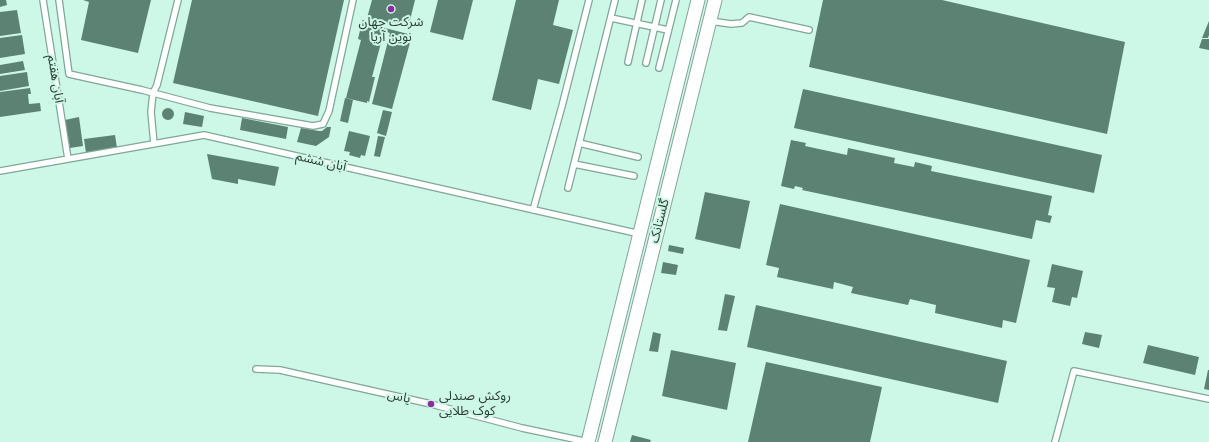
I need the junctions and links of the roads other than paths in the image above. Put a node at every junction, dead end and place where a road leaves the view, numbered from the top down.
1 (43, 0) edge
2 (59, 0) edge
3 (178, 0) edge
4 (353, 0) edge
5 (589, 0) edge
6 (615, 0) edge
7 (642, 0) edge
8 (661, 0) edge
9 (676, 0) edge
10 (698, 0) edge
11 (715, 0) edge
12 (611, 18) junction
13 (710, 21) junction
14 (637, 23) junction
15 (655, 27) junction
16 (668, 30) junction
17 (809, 30) dead end
18 (628, 62) dead end
19 (646, 63) dead end
20 (659, 68) dead end
21 (153, 93) junction
22 (579, 143) junction
23 (154, 144) junction
24 (638, 157) dead end
25 (68, 159) junction
26 (574, 164) junction
27 (0, 171) edge
28 (634, 176) dead end
29 (568, 188) dead end
30 (533, 210) junction
31 (640, 234) junction
32 (256, 369) dead end
33 (1209, 399) edge
34 (588, 442) edge
35 (605, 442) edge
36 (1055, 442) edge

1 - 25 lane, آبان هفتم
2 - 21 lane
3 - 21 lane
4 - 21 lane
5 - 30 lane
6 - 12 lane
7 - 14 lane
8 - 15 lane
9 - 16 lane
10 - 31 street, گلستانک
11 - 13 street, گلستانک
12 - 14 lane
12 - 22 lane
13 - 17 lane
13 - 35 street, گلستانک
14 - 15 lane
14 - 18 lane
15 - 16 lane
15 - 19 lane
16 - 20 lane
21 - 23 lane
22 - 24 lane
22 - 26 lane
23 - 25 lane, آبان ششم
23 - 30 lane, آبان ششم
25 - 27 lane, آبان ششم
26 - 28 lane
26 - 29 lane
30 - 31 lane, آبان ششم
31 - 34 street, گلستانک
32 - 34 lane, یاس
33 - 36 lane

